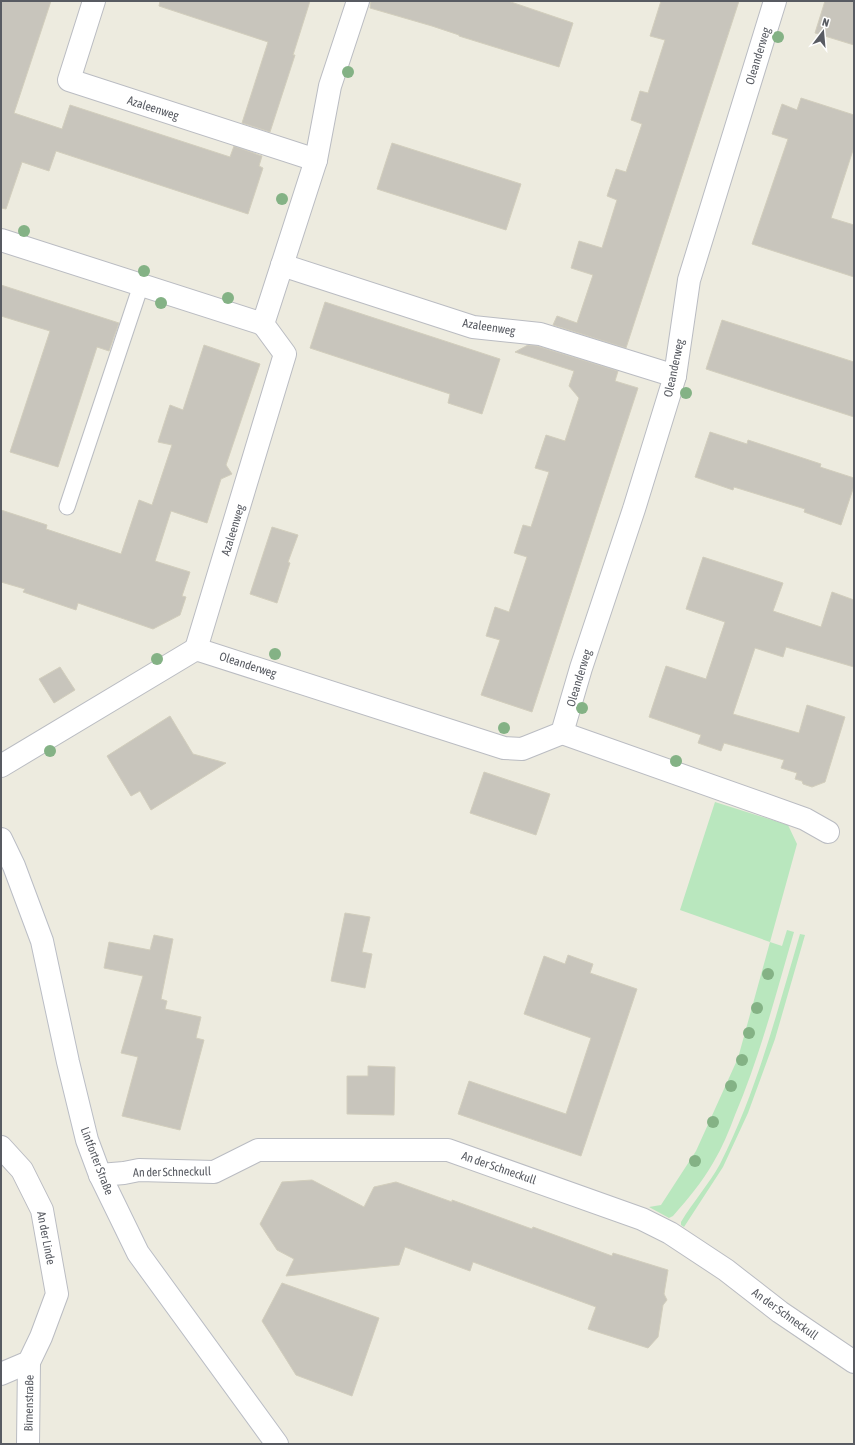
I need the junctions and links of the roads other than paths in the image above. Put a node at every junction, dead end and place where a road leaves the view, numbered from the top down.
1 (94, 1) edge
2 (775, 1) edge
3 (351, 3) edge
4 (316, 160) junction
5 (1, 240) edge
6 (282, 265) junction
7 (141, 286) junction
8 (264, 324) junction
9 (675, 376) junction
10 (67, 507) dead end
11 (196, 649) junction
12 (562, 733) junction
13 (1, 766) edge
14 (828, 832) dead end
15 (1, 839) edge
16 (1, 1147) edge
17 (100, 1175) junction
18 (41, 1337) joint
19 (30, 1362) junction
20 (854, 1362) edge
21 (1, 1374) edge
22 (28, 1444) edge
23 (277, 1444) edge

1 - 4 street, Azaleenweg
2 - 9 street, Oleanderweg
3 - 4 street
4 - 6 street
5 - 7 street
6 - 8 street
6 - 9 street, Azaleenweg
7 - 8 street
7 - 10 lane
8 - 11 street, Azaleenweg
9 - 12 street, Oleanderweg
11 - 12 street, Oleanderweg
11 - 13 street
12 - 14 street
15 - 17 street, Lintforter Straße
16 - 18 street, An der Linde
17 - 20 street, An der Schneckull
17 - 23 street, Lintforter Straße
18 - 19 street, Birnenstraße
19 - 21 street, Birnenstraße
19 - 22 street, Birnenstraße

